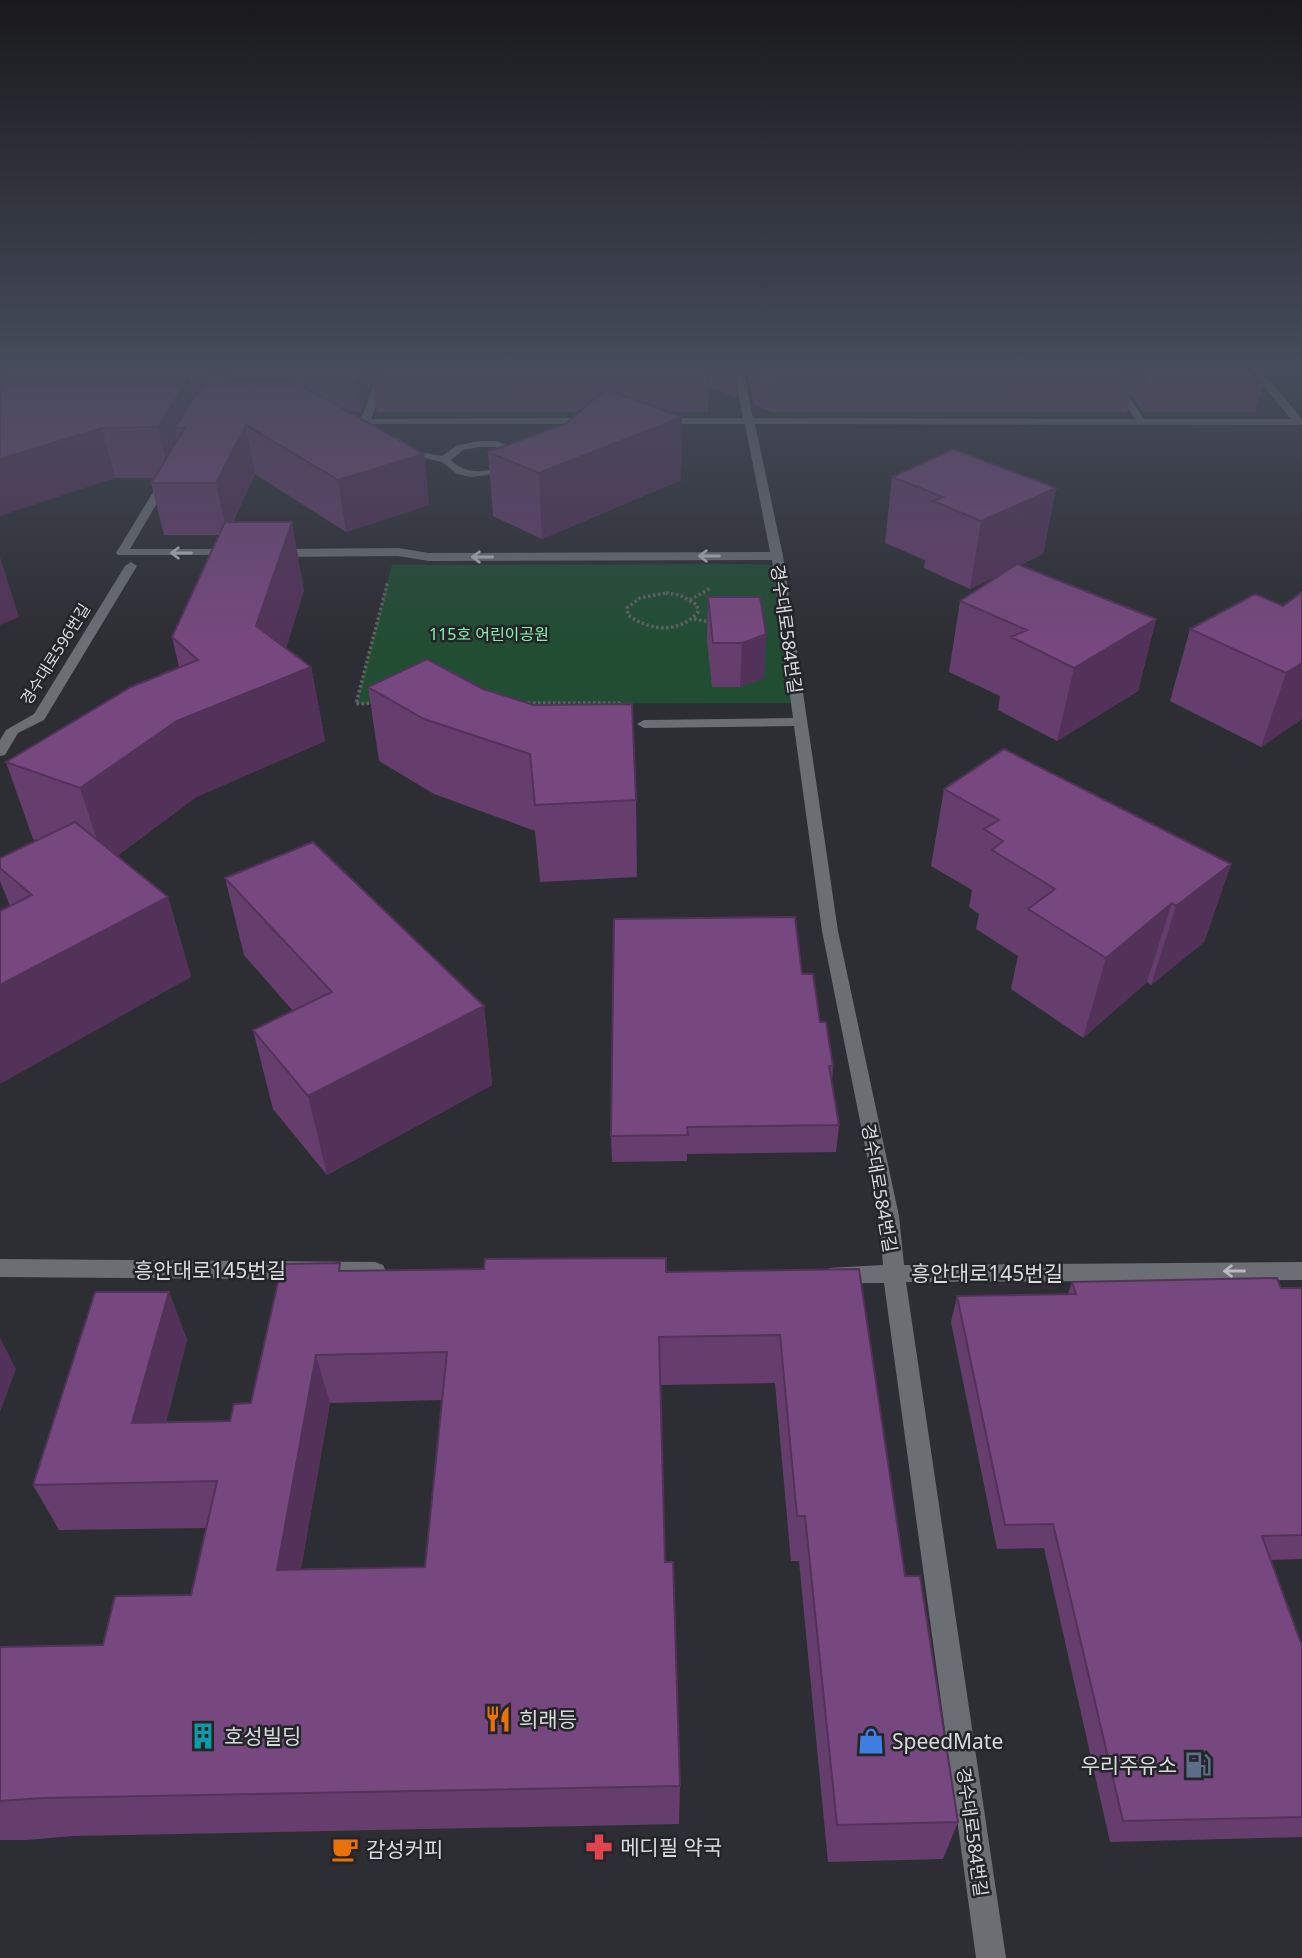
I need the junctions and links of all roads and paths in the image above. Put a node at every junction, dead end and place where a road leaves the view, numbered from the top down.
1 (442, 459) edge
2 (521, 459) edge
3 (757, 459) edge
4 (445, 460) joint
5 (183, 471) edge
6 (249, 553) edge
7 (262, 553) edge
8 (778, 556) junction
9 (131, 566) dead end
10 (389, 578) dead end
11 (694, 619) junction
12 (721, 623) edge
13 (510, 703) edge
14 (635, 703) edge
15 (384, 704) dead end
16 (799, 722) junction
17 (644, 724) dead end
18 (0, 752) edge
19 (0, 1268) edge
20 (1302, 1270) edge
21 (391, 1271) edge
22 (810, 1273) edge
23 (894, 1274) junction
24 (991, 1958) edge

1 - 4 street
2 - 4 street
3 - 8 street, 경수대로584번길
6 -> 5 street
8 -> 7 street
8 - 16 street, 경수대로584번길
9 - 18 street, 경수대로596번길
10 - 15 path
11 - 11 path
11 - 12 path
13 - 14 path
16 - 17 street
16 - 23 street, 경수대로584번길
19 - 21 street, 흥안대로145번길
20 -> 23 street, 흥안대로145번길
22 - 23 street, 흥안대로145번길
23 - 24 street, 경수대로584번길

